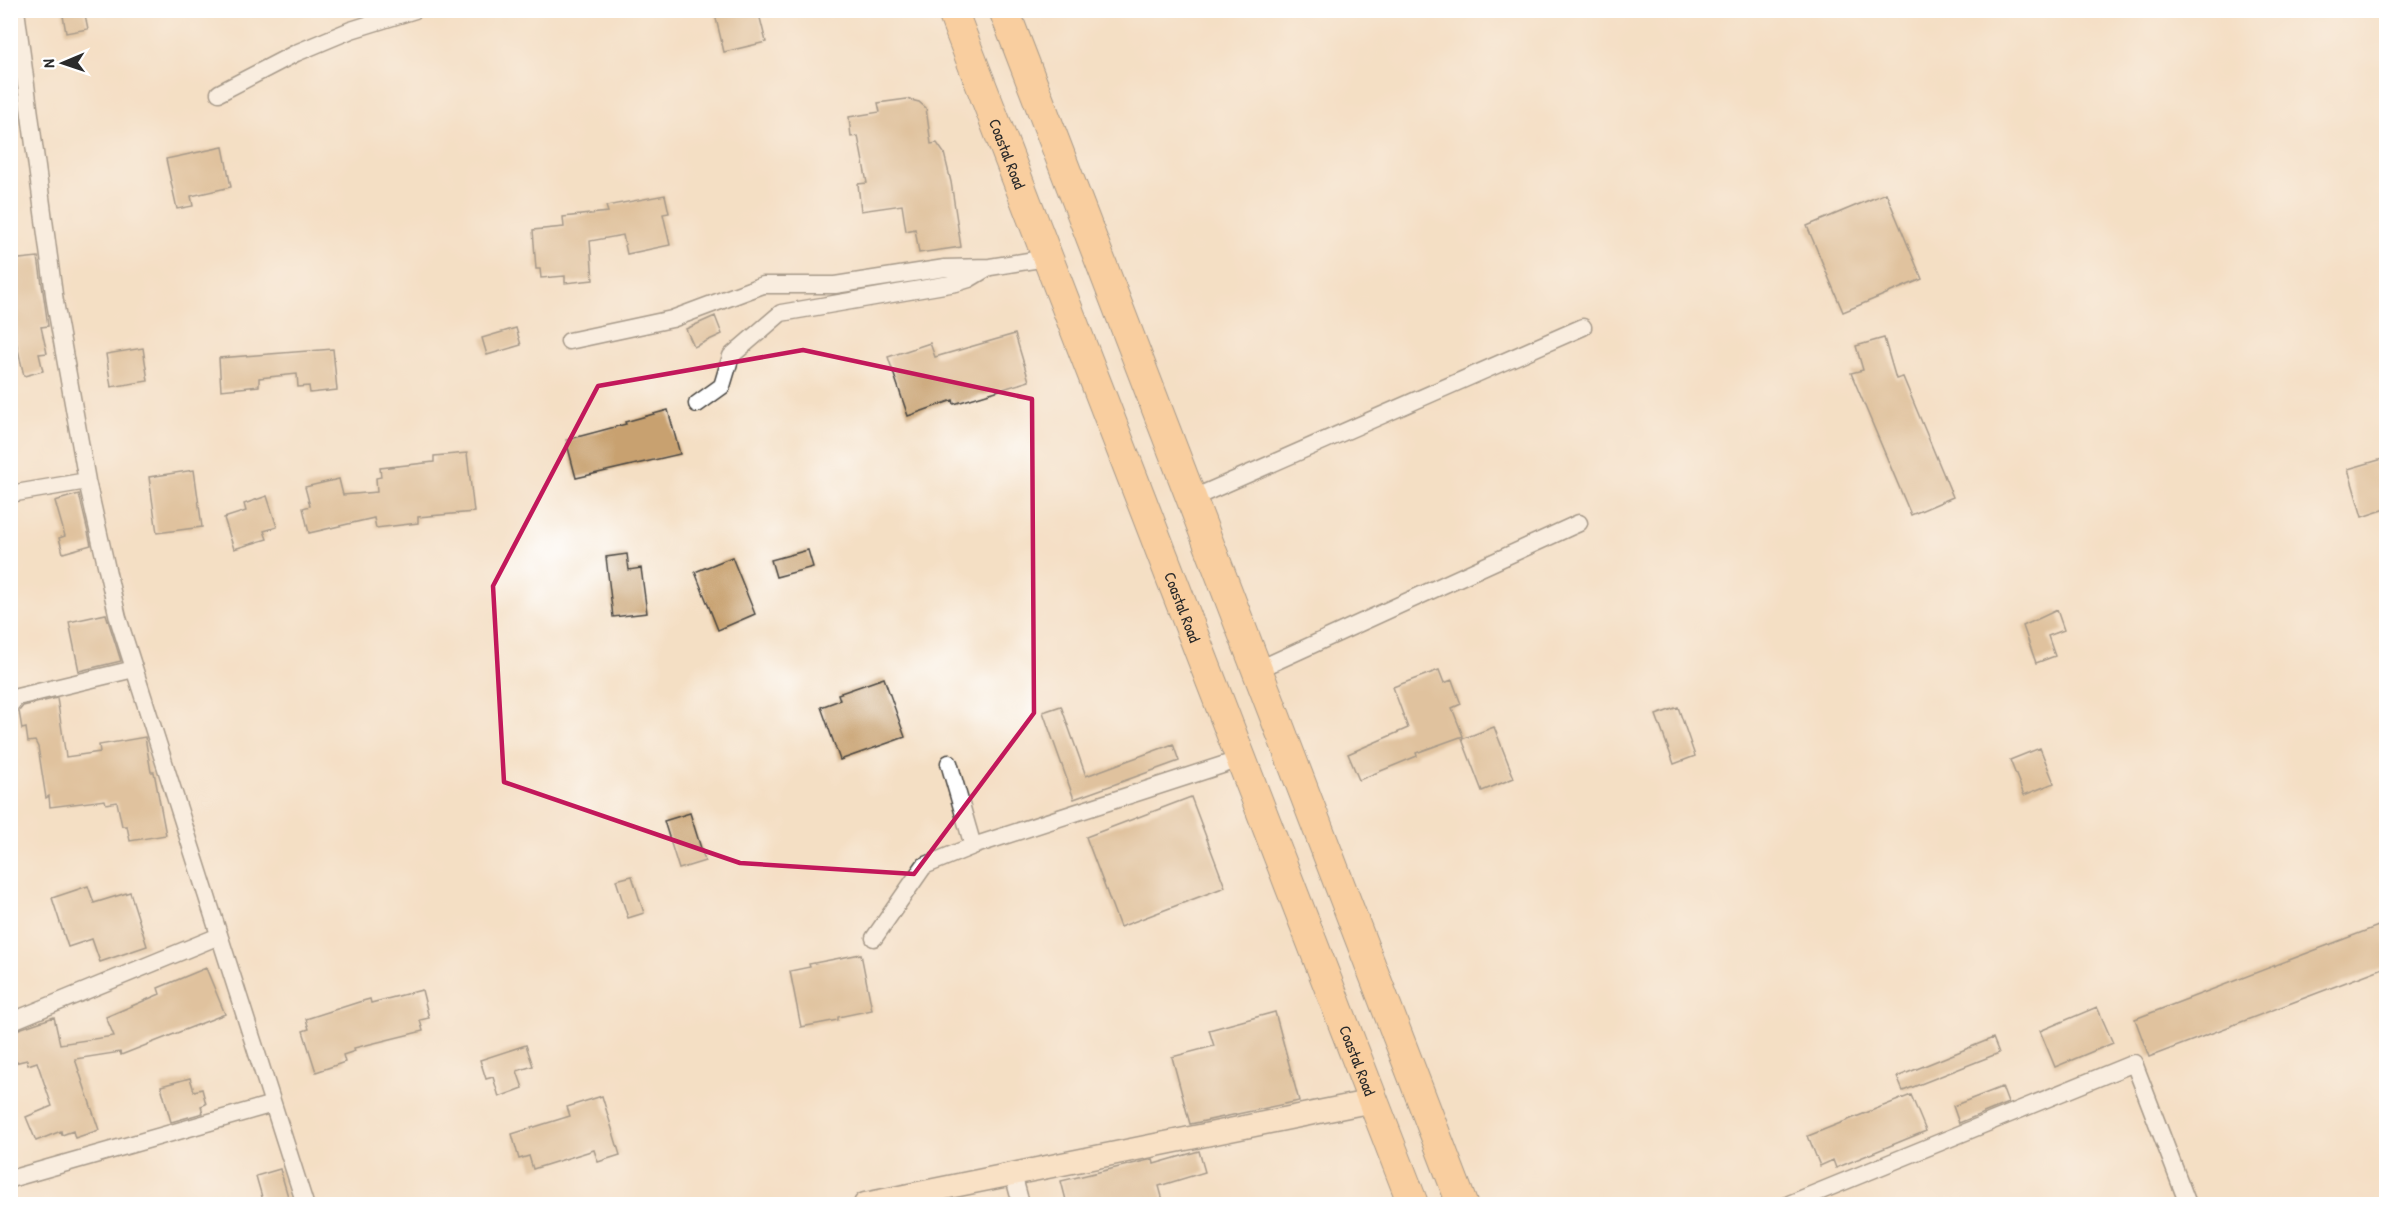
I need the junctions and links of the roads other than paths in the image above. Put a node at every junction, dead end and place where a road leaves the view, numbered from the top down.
1 (16, 10) edge
2 (415, 10) edge
3 (952, 10) edge
4 (1004, 10) edge
5 (219, 93) dead end
6 (1047, 258) junction
7 (990, 267) junction
8 (1583, 327) dead end
9 (569, 341) dead end
10 (697, 404) dead end
11 (87, 481) junction
12 (10, 494) edge
13 (1191, 499) junction
14 (1579, 523) dead end
15 (134, 669) junction
16 (1257, 670) junction
17 (10, 705) edge
18 (1241, 759) junction
19 (949, 763) dead end
20 (973, 846) junction
21 (219, 936) junction
22 (874, 938) dead end
23 (10, 1022) edge
24 (1373, 1101) junction
25 (273, 1104) junction
26 (1013, 1174) junction
27 (10, 1179) edge
28 (305, 1204) edge
29 (865, 1204) edge
30 (1021, 1204) edge
31 (1413, 1204) edge
32 (1462, 1204) edge
33 (1789, 1204) edge
34 (2188, 1204) edge

1 - 11 street
2 - 5 street
3 - 6 highway, Coastal Road
4 - 13 highway
6 - 7 street
6 - 18 highway, Coastal Road
7 - 9 street
7 - 10 street
8 - 13 street
11 - 12 street
11 - 15 street
13 - 16 highway
14 - 16 street
15 - 17 street
15 - 21 street
16 - 32 highway
18 - 20 street
18 - 24 highway, Coastal Road
19 - 20 street
20 - 22 street
21 - 23 street
21 - 25 street
24 - 26 street
24 - 31 highway, Coastal Road
25 - 27 street
25 - 28 street
26 - 29 street
26 - 30 street
33 - 34 street

